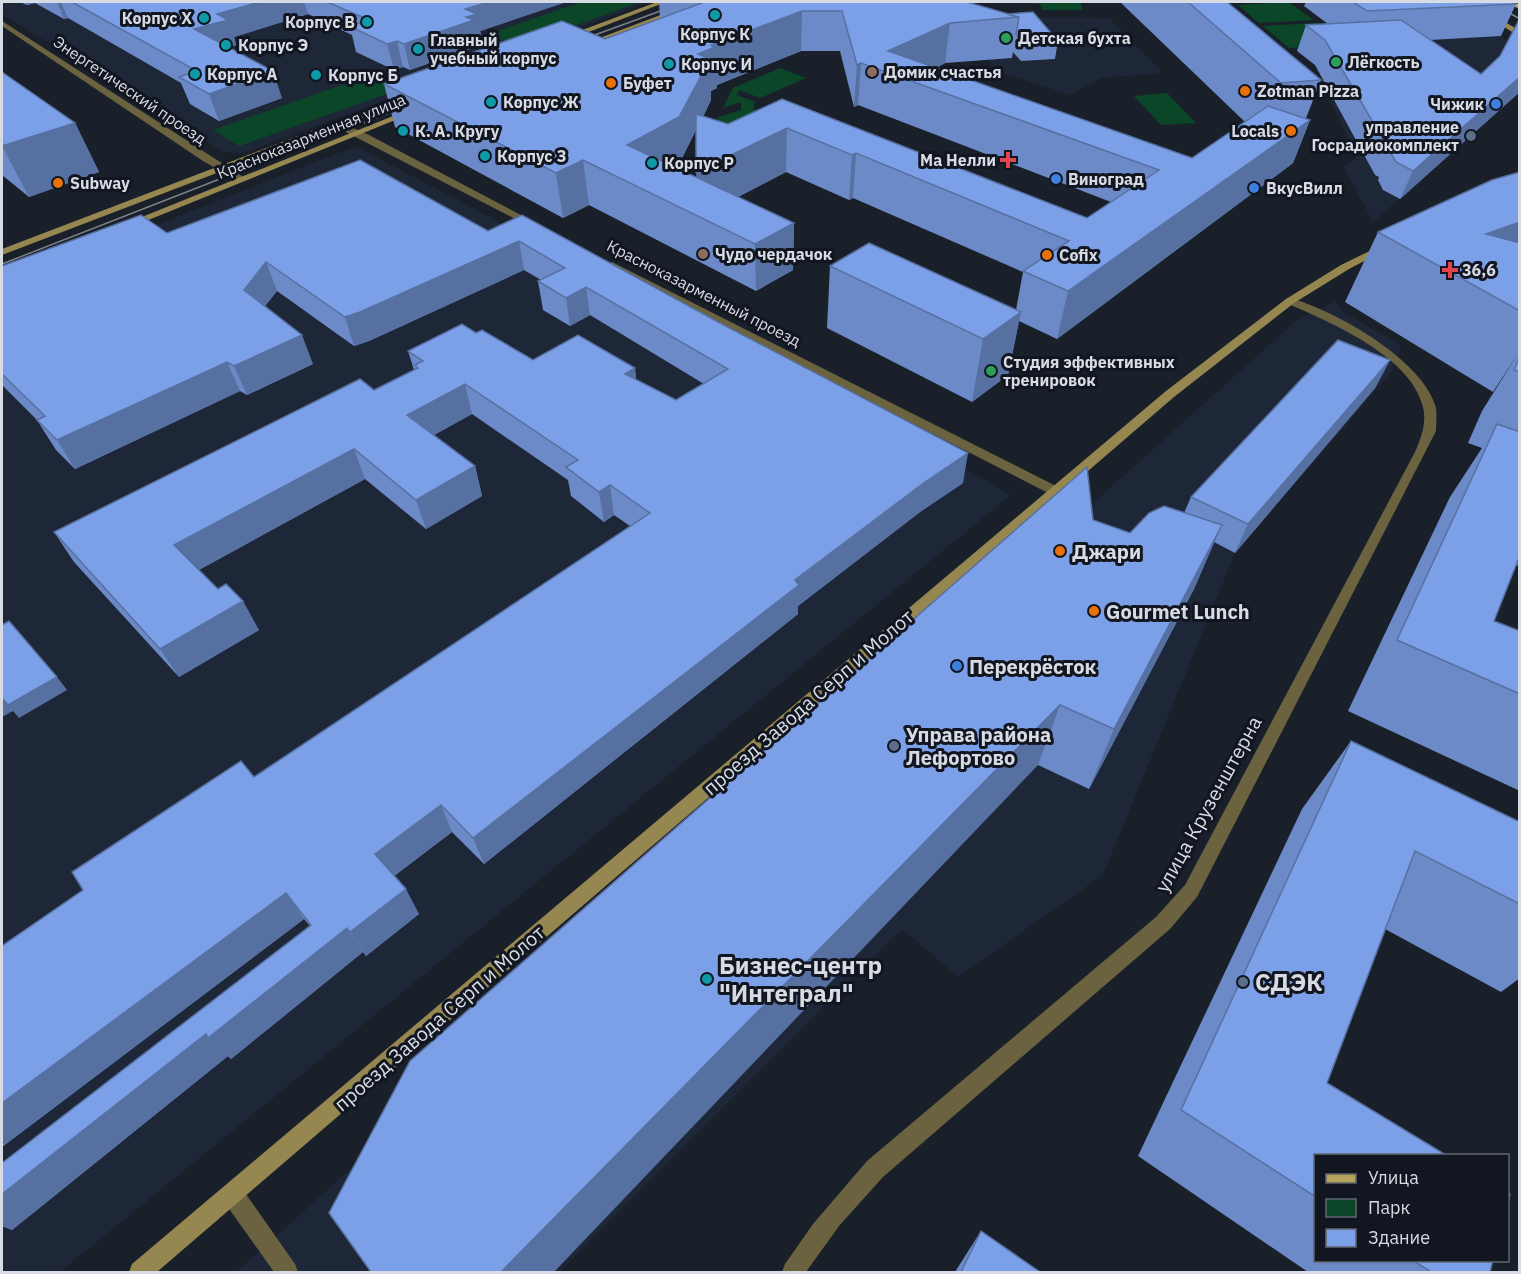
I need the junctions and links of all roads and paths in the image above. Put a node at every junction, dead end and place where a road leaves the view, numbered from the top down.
1 (663, 2) edge
2 (700, 2) edge
3 (1469, 2) edge
4 (1486, 2) edge
5 (1511, 2) edge
6 (1520, 7) edge
7 (682, 8) junction
8 (2, 23) edge
9 (1520, 35) edge
10 (551, 43) edge
11 (576, 48) edge
12 (422, 92) edge
13 (425, 107) edge
14 (337, 124) junction
15 (358, 133) junction
16 (221, 167) junction
17 (243, 180) junction
18 (111, 231) edge
19 (548, 232) edge
20 (1394, 242) edge
21 (2, 252) edge
22 (602, 260) edge
23 (1290, 301) junction
24 (1055, 492) junction
25 (233, 1195) junction
26 (140, 1272) edge
27 (287, 1272) edge
28 (793, 1272) edge

1 - 7 street
1 - 10 street
2 - 7 street
3 - 4 street
3 - 9 street
5 - 6 main road
7 - 11 street
8 - 16 street, Энергетический проезд
12 - 14 street, Красноказарменная улица
13 - 15 street, Красноказарменная улица
14 - 15 street
14 - 16 street, Красноказарменная улица
15 - 17 street, Красноказарменная улица
15 - 19 street
16 - 17 street, Энергетический проезд
16 - 21 street, Красноказарменная улица
17 - 18 street, Красноказарменная улица
20 - 23 street, проезд Завода Серп и Молот
22 - 24 street, Красноказарменный проезд
23 - 24 street, проезд Завода Серп и Молот
23 - 28 street, улица Крузенштерна
24 - 25 street, проезд Завода Серп и Молот
25 - 26 street, проезд Завода Серп и Молот
25 - 27 street

